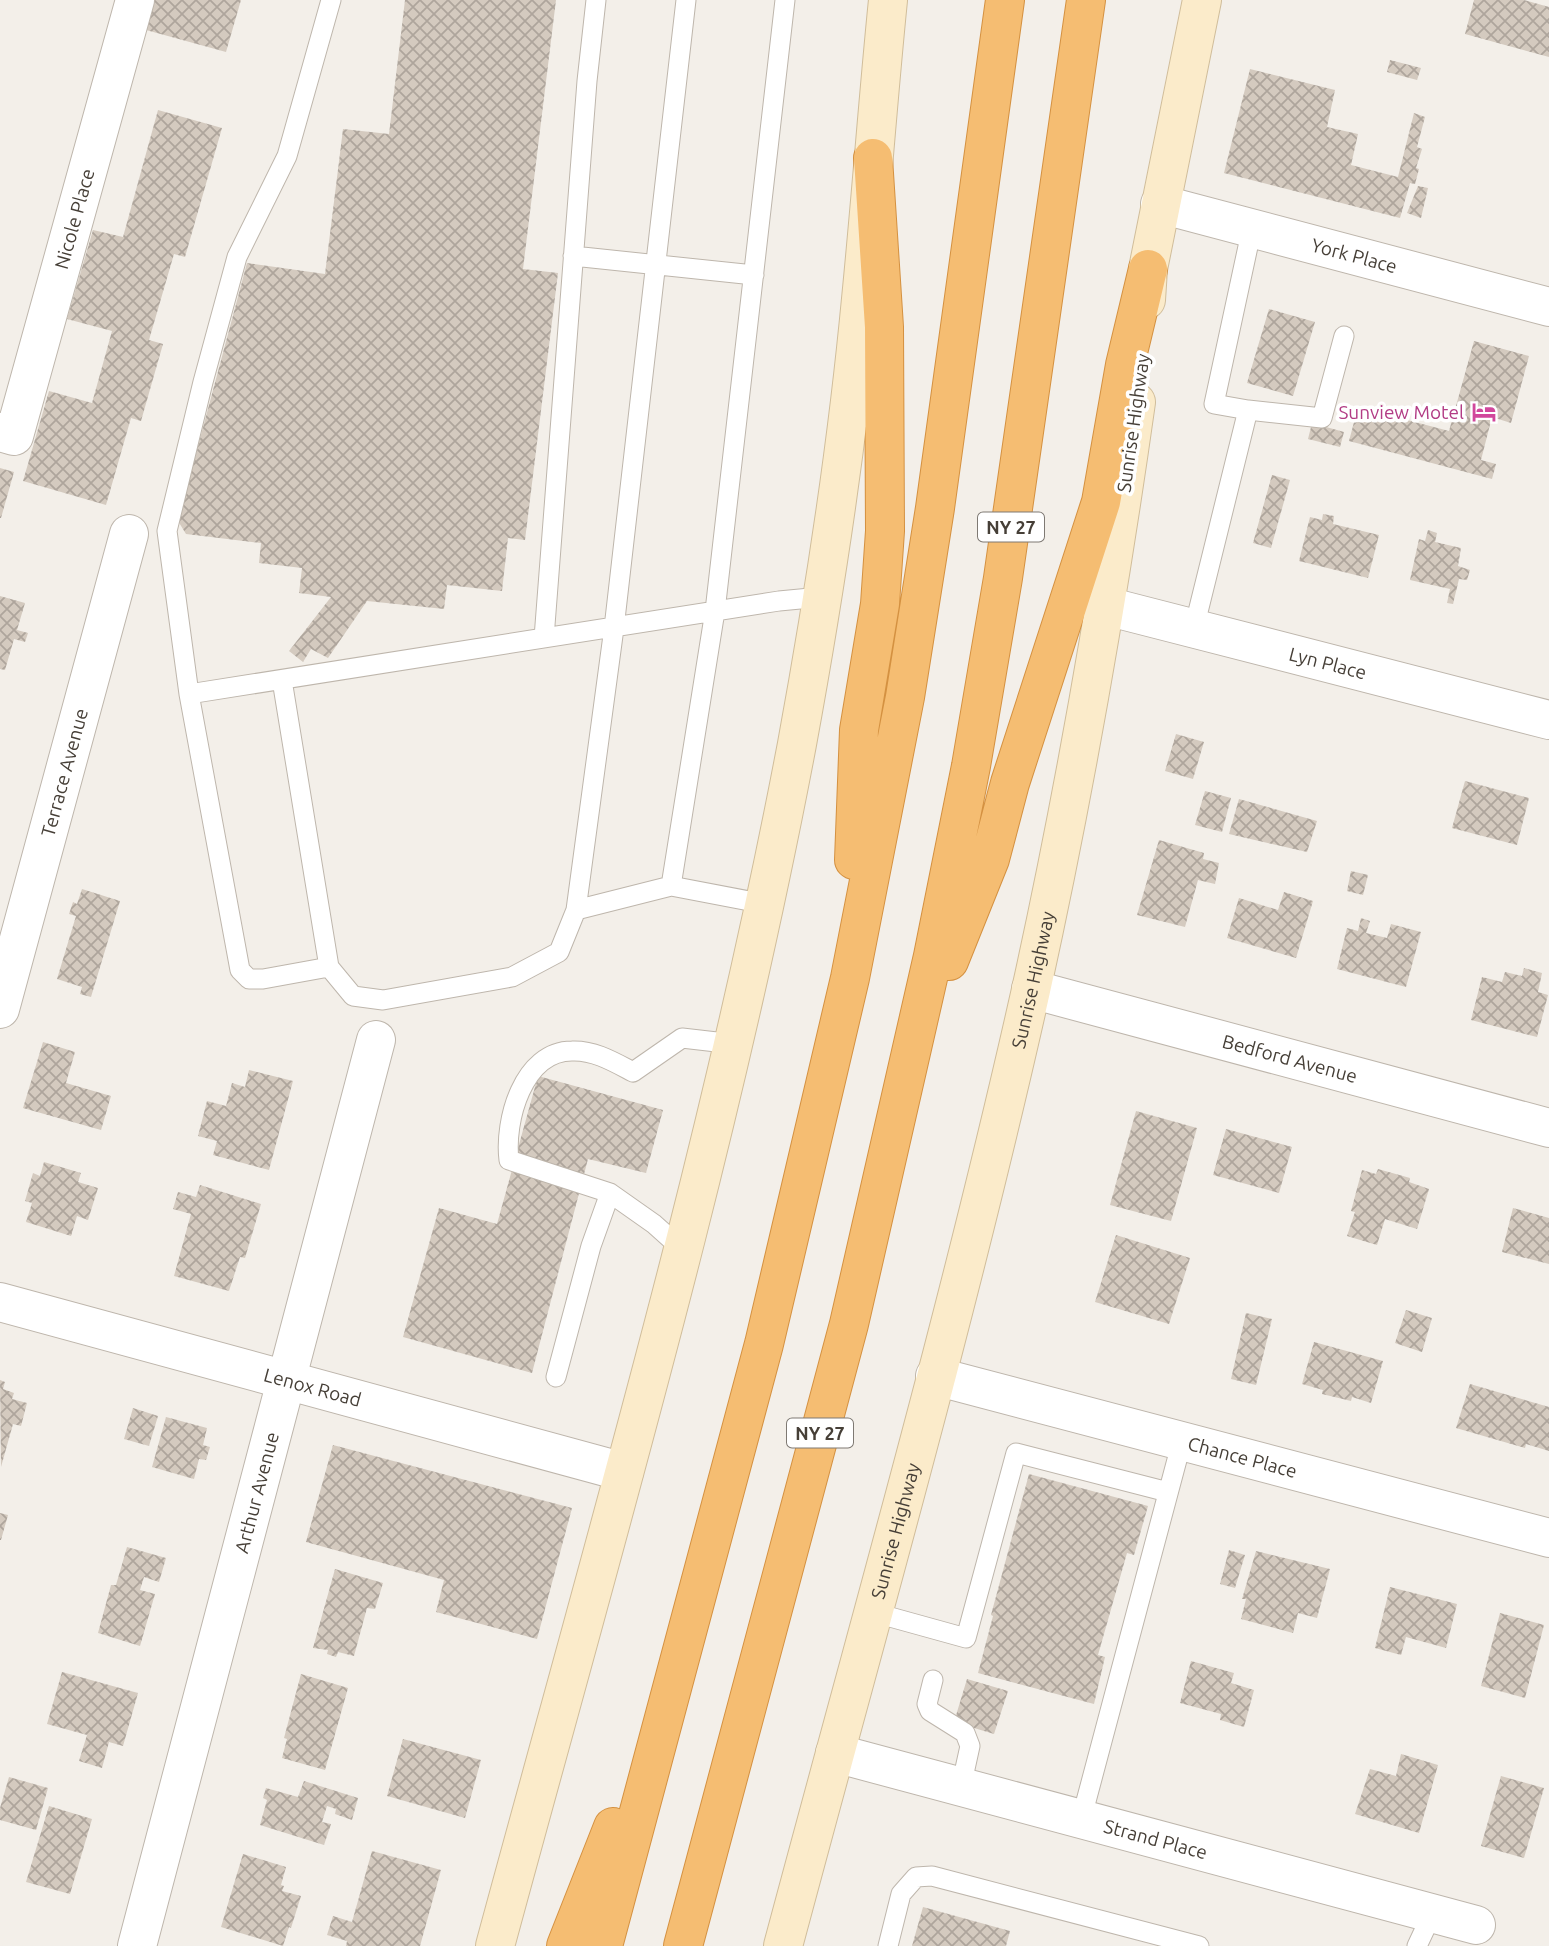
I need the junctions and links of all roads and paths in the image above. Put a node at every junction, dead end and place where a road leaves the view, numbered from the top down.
1 (135, 0) edge
2 (331, 0) edge
3 (596, 0) edge
4 (686, 0) edge
5 (785, 0) edge
6 (888, 0) edge
7 (1005, 0) edge
8 (1086, 0) edge
9 (1202, 0) edge
10 (873, 158) junction
11 (1160, 204) junction
12 (1252, 228) junction
13 (573, 256) junction
14 (657, 265) junction
15 (1148, 269) junction
16 (754, 275) junction
17 (1549, 307) edge
18 (1344, 335) dead end
19 (1248, 410) junction
20 (7, 434) edge
21 (130, 534) dead end
22 (821, 597) junction
23 (1106, 606) junction
24 (715, 611) junction
25 (614, 628) junction
26 (1194, 628) junction
27 (544, 638) junction
28 (282, 680) junction
29 (189, 694) junction
30 (1549, 720) edge
31 (671, 886) junction
32 (765, 904) junction
33 (576, 910) junction
34 (329, 967) junction
35 (850, 978) junction
36 (1031, 989) junction
37 (0, 1009) edge
38 (376, 1040) dead end
39 (734, 1044) junction
40 (913, 1050) junction
41 (1549, 1129) edge
42 (610, 1193) junction
43 (683, 1250) junction
44 (0, 1302) edge
45 (935, 1376) junction
46 (556, 1377) dead end
47 (286, 1379) junction
48 (1182, 1441) junction
49 (624, 1472) junction
50 (1168, 1492) junction
51 (1549, 1538) edge
52 (873, 1612) junction
53 (679, 1662) junction
54 (933, 1680) dead end
55 (835, 1753) junction
56 (961, 1787) junction
57 (719, 1813) junction
58 (1081, 1820) junction
59 (1476, 1925) dead end
60 (1425, 1930) edge
61 (137, 1946) edge
62 (495, 1946) edge
63 (566, 1946) edge
64 (603, 1946) edge
65 (683, 1946) edge
66 (699, 1946) edge
67 (783, 1946) edge
68 (888, 1946) edge
69 (1199, 1946) edge

1 - 20 street, Nicole Place
2 - 29 lane
3 - 13 lane
4 - 14 lane
5 - 16 lane
6 - 10 main road
7 - 35 highway
8 - 40 highway, NY 27
9 - 11 main road, Sunrise Highway
10 - 22 main road
10 - 35 highway
11 - 12 street, York Place
11 - 15 main road, Sunrise Highway
12 - 17 street, York Place
12 - 19 lane
13 - 14 lane
13 - 27 lane
14 - 16 lane
14 - 25 lane
15 - 23 main road, Sunrise Highway
15 - 40 highway
16 - 24 lane
18 - 19 lane
19 - 26 lane
21 - 37 street, Terrace Avenue
22 - 24 lane
22 - 32 main road
23 - 26 street, Lyn Place
23 - 36 main road, Sunrise Highway
24 - 25 lane
24 - 31 lane
25 - 27 lane
25 - 33 lane
26 - 30 street, Lyn Place
27 - 28 lane
28 - 29 lane
28 - 34 lane
29 - 34 lane
31 - 32 lane
31 - 33 lane
32 - 39 main road
33 - 34 lane
35 - 53 highway
36 - 41 street, Bedford Avenue
36 - 45 main road, Sunrise Highway
38 - 47 street, Arthur Avenue
39 - 42 lane
39 - 43 main road
40 - 57 highway, NY 27
42 - 43 lane
42 - 46 lane
43 - 49 main road
44 - 47 street, Lenox Road
45 - 48 street, Chance Place
45 - 52 main road, Sunrise Highway
47 - 49 street, Lenox Road
47 - 61 street, Arthur Avenue
48 - 50 lane
48 - 51 street, Chance Place
49 - 62 main road
50 - 52 lane
50 - 58 lane
52 - 55 main road, Sunrise Highway
53 - 63 highway
53 - 64 highway
54 - 56 lane
55 - 56 street, Strand Place
55 - 67 main road, Sunrise Highway
56 - 58 street, Strand Place
57 - 65 highway, NY 27
57 - 66 highway
58 - 60 street, Strand Place
59 - 60 street, Strand Place
68 - 69 lane

